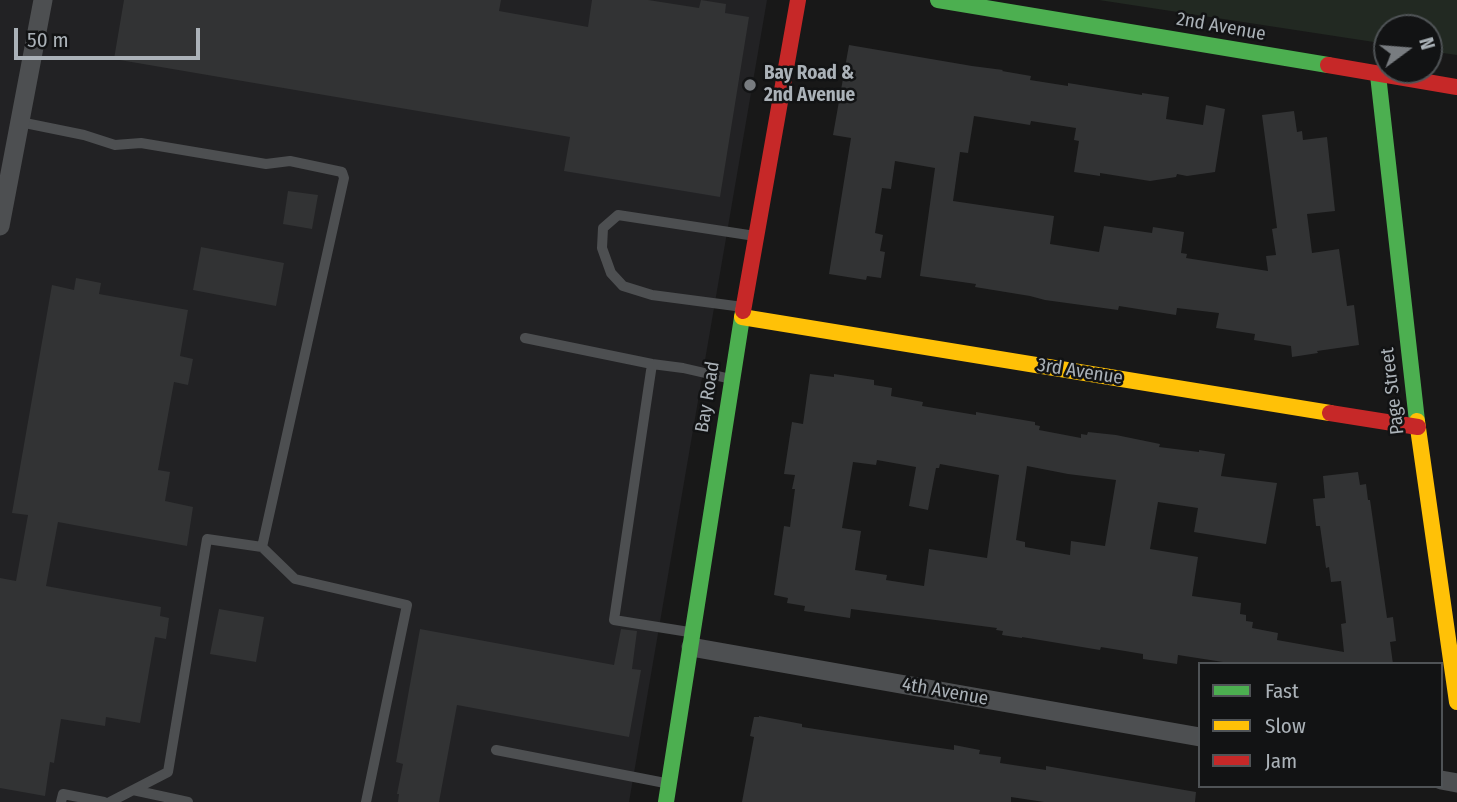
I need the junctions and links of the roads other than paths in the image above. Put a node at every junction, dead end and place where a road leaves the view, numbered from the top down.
1 (43, 0) edge
2 (798, 0) edge
3 (937, 0) edge
4 (1373, 74) edge
5 (1379, 84) edge
6 (1437, 84) edge
7 (1457, 87) edge
8 (20, 122) junction
9 (5, 167) edge
10 (0, 226) edge
11 (756, 236) junction
12 (743, 312) junction
13 (525, 338) dead end
14 (652, 364) junction
15 (732, 380) junction
16 (1418, 427) junction
17 (262, 547) junction
18 (692, 640) junction
19 (1457, 702) edge
20 (1198, 737) edge
21 (496, 750) dead end
22 (669, 783) junction
23 (132, 790) junction
24 (61, 802) edge
25 (104, 802) edge
26 (110, 802) edge
27 (188, 802) edge
28 (366, 802) edge
29 (666, 802) edge

1 - 8 street
2 - 11 street, Bay Road
3 - 4 street, 2nd Avenue
5 - 16 street, Page Street
6 - 7 street, 2nd Avenue
8 - 9 street
8 - 17 lane
9 - 10 street
11 - 12 street, Bay Road
11 - 12 lane
12 - 15 street, Bay Road
12 - 16 street, 3rd Avenue
13 - 14 lane
14 - 15 lane
14 - 18 lane
15 - 18 street, Bay Road
16 - 19 street, Page Street
17 - 23 lane
17 - 28 lane
18 - 20 street, 4th Avenue
18 - 22 street, Bay Road
21 - 22 lane
22 - 29 street, Bay Road
23 - 26 lane
23 - 27 lane
24 - 25 lane

